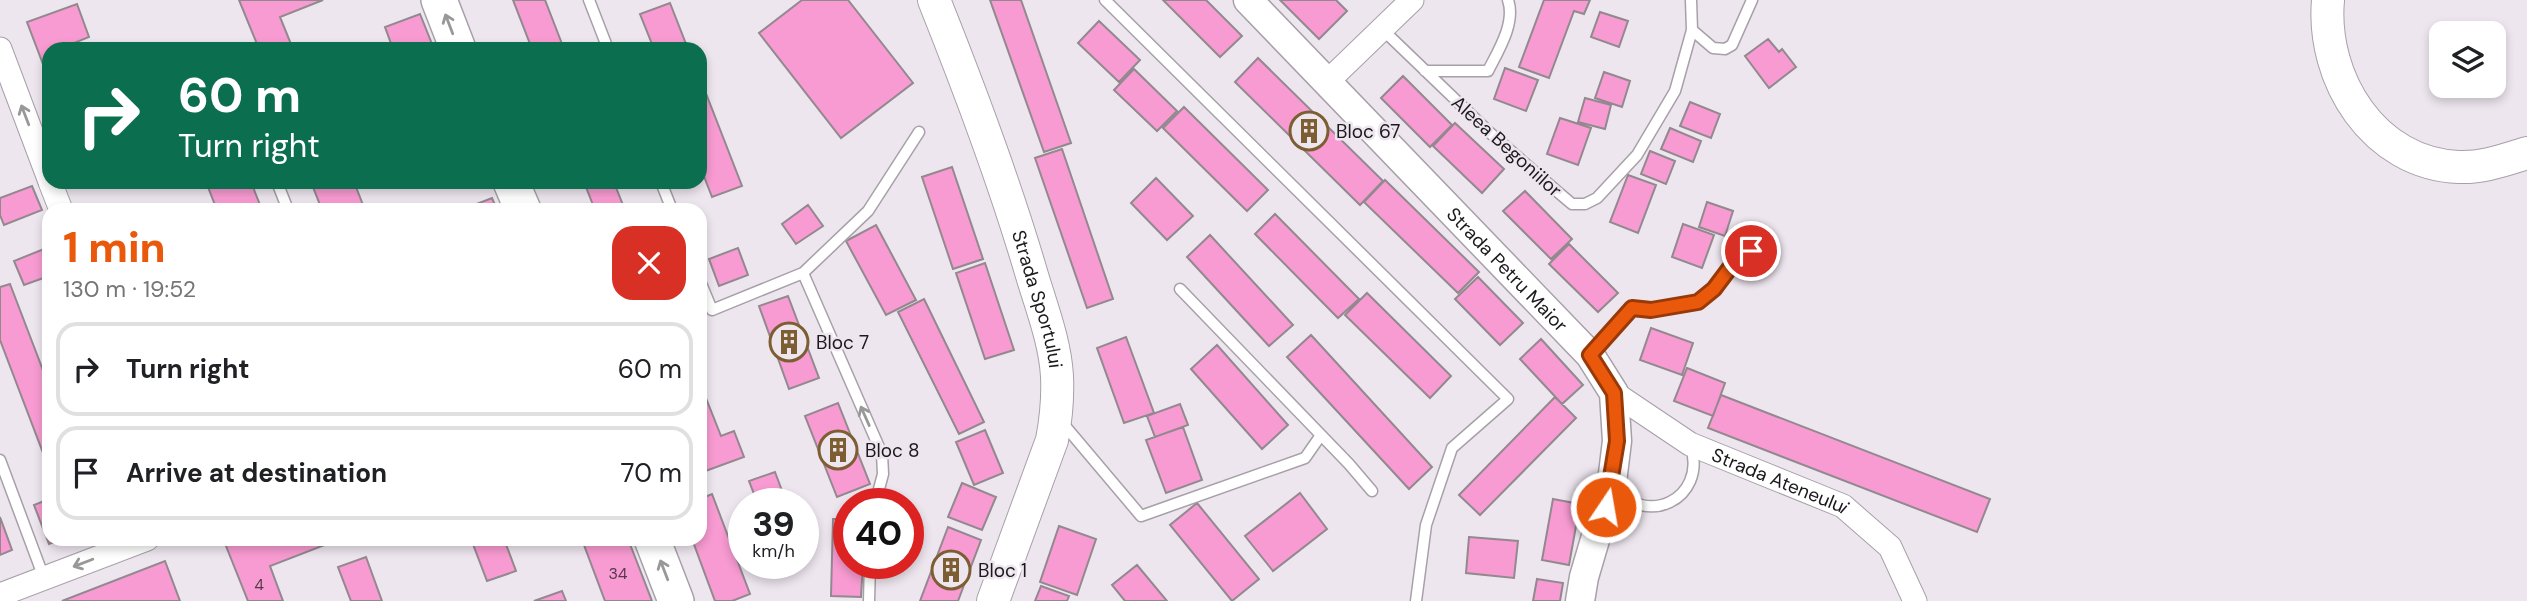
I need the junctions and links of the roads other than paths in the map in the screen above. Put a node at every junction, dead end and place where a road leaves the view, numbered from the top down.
1 (439, 0) edge
2 (589, 0) edge
3 (934, 0) edge
4 (1105, 0) edge
5 (1248, 0) edge
6 (1412, 0) edge
7 (1508, 0) edge
8 (1691, 0) edge
9 (1752, 0) edge
10 (2328, 0) edge
11 (1382, 29) junction
12 (1692, 30) junction
13 (455, 42) edge
14 (605, 42) edge
15 (0, 49) edge
16 (1425, 71) junction
17 (1327, 82) junction
18 (919, 132) dead end
19 (2527, 153) edge
20 (42, 160) edge
21 (1751, 251) dead end
22 (803, 273) junction
23 (1180, 289) dead end
24 (707, 298) edge
25 (1590, 355) junction
26 (1614, 393) junction
27 (1056, 415) junction
28 (1321, 435) junction
29 (1690, 444) junction
30 (0, 460) edge
31 (1612, 482) junction
32 (880, 488) edge
33 (1372, 491) dead end
34 (129, 546) edge
35 (655, 546) edge
36 (44, 578) junction
37 (870, 579) edge
38 (0, 595) edge
39 (676, 601) edge
40 (869, 601) edge
41 (993, 601) edge
42 (1416, 601) edge
43 (1580, 601) edge
44 (1915, 601) edge

13 -> 1 main road
2 - 14 lane
3 - 27 main road, Strada Sportului
4 - 42 lane
5 - 17 street, Strada Petru Maior
6 - 11 street
7 - 16 lane
8 - 12 lane, Aleea Begoniilor
9 - 12 lane
10 - 19 main road
11 - 16 lane, Aleea Begoniilor
11 - 17 street
12 - 16 lane, Aleea Begoniilor
20 -> 15 street
17 - 25 street, Strada Petru Maior
18 - 22 lane
21 - 25 lane
22 - 24 lane
32 -> 22 lane
23 - 28 lane
25 - 26 street, Strada Petru Maior
26 - 29 street, Strada Ateneului
26 - 31 street, Strada Petru Maior
27 - 28 lane
27 - 41 main road, Strada Sportului
28 - 33 lane
29 - 31 lane
29 - 44 street, Strada Ateneului
30 - 36 lane
31 - 43 street, Strada Petru Maior
34 -> 36 street
39 -> 35 main road
36 - 38 street
37 - 40 lane

